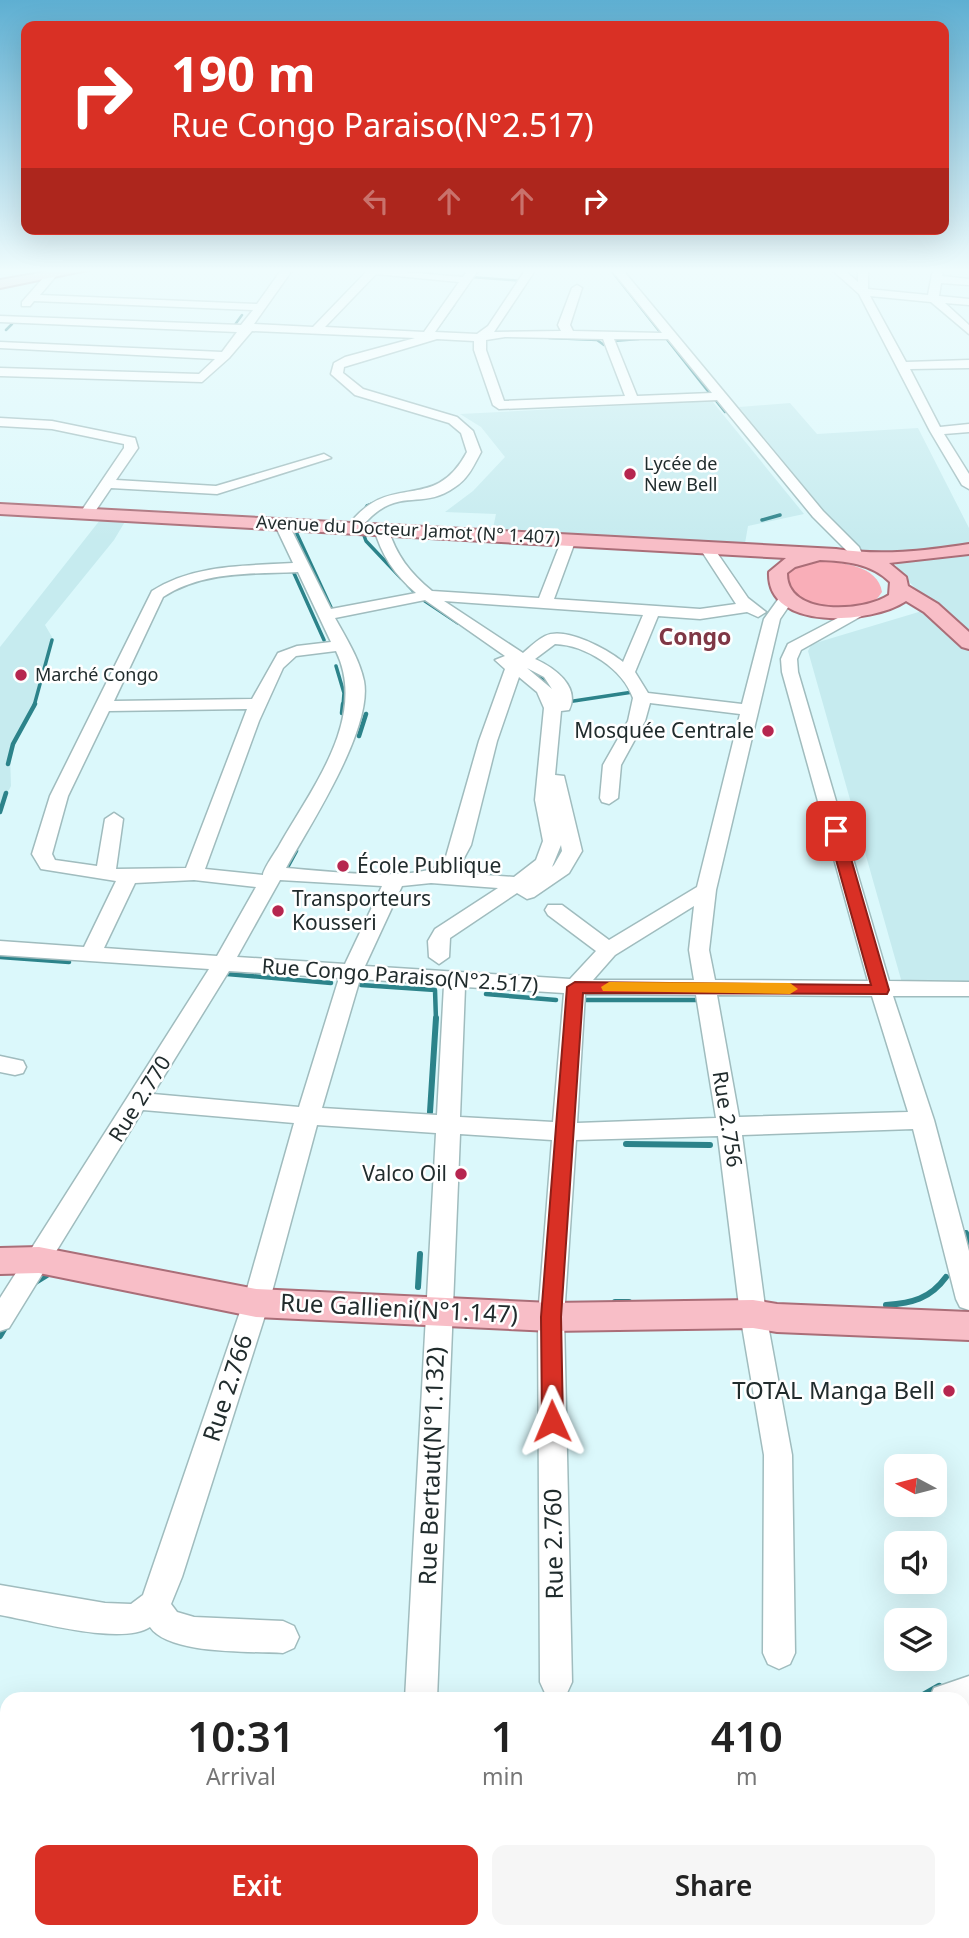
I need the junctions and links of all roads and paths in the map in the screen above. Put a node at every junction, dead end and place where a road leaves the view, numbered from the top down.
1 (223, 359) edge
2 (348, 359) edge
3 (483, 359) edge
4 (617, 359) edge
5 (690, 359) edge
6 (899, 359) edge
7 (969, 365) edge
8 (902, 366) junction
9 (0, 372) edge
10 (720, 396) junction
11 (633, 400) junction
12 (0, 422) edge
13 (969, 428) edge
14 (936, 431) junction
15 (324, 458) dead end
16 (954, 460) junction
17 (969, 460) edge
18 (107, 484) junction
19 (969, 485) edge
20 (0, 509) edge
21 (87, 513) junction
22 (281, 523) junction
23 (365, 527) junction
24 (569, 539) junction
25 (706, 547) junction
26 (969, 549) edge
27 (735, 550) junction
28 (830, 550) junction
29 (372, 553) dead end
30 (927, 556) junction
31 (860, 559) junction
32 (301, 567) junction
33 (776, 577) junction
34 (900, 586) junction
35 (423, 597) junction
36 (787, 597) junction
37 (545, 602) junction
38 (748, 607) junction
39 (652, 611) junction
40 (857, 614) junction
41 (325, 615) junction
42 (772, 619) junction
43 (969, 643) edge
44 (342, 645) junction
45 (519, 664) junction
46 (626, 673) junction
47 (641, 697) junction
48 (257, 704) junction
49 (102, 706) junction
50 (749, 710) junction
51 (609, 798) dead end
52 (114, 819) dead end
53 (106, 874) junction
54 (194, 874) junction
55 (128, 877) junction
56 (269, 878) junction
57 (434, 878) junction
58 (395, 879) junction
59 (518, 883) junction
60 (706, 890) junction
61 (555, 910) dead end
62 (0, 948) edge
63 (608, 950) junction
64 (90, 955) junction
65 (439, 957) junction
66 (222, 965) junction
67 (351, 974) junction
68 (425, 979) junction
69 (455, 981) junction
70 (575, 987) junction
71 (705, 987) junction
72 (969, 989) edge
73 (881, 990) junction
74 (139, 1101) junction
75 (309, 1116) junction
76 (922, 1120) junction
77 (446, 1125) junction
78 (729, 1126) junction
79 (566, 1132) junction
80 (963, 1252) edge
81 (0, 1261) edge
82 (39, 1261) junction
83 (969, 1300) edge
84 (256, 1303) junction
85 (438, 1310) junction
86 (753, 1314) junction
87 (551, 1317) junction
88 (0, 1320) edge
89 (969, 1326) edge
90 (0, 1600) edge
91 (154, 1606) junction
92 (283, 1637) dead end
93 (779, 1653) dead end
94 (556, 1682) dead end
95 (421, 1692) edge

1 - 9 street
2 - 23 street
3 - 11 street
4 - 11 street
5 - 10 street
6 - 8 street
7 - 8 street
8 - 14 street
10 - 11 street
10 - 28 street
12 - 18 street
13 - 14 street
14 - 16 street
15 - 18 street
16 - 17 street
16 - 19 street
18 - 21 street
20 - 21 main road, Avenue du Docteur Jamot (N° 1.407)
21 - 22 main road, Avenue du Docteur Jamot (N° 1.407)
22 - 23 main road, Avenue du Docteur Jamot (N° 1.407)
22 - 32 street, Rue 2.770
23 - 24 main road, Avenue du Docteur Jamot (N° 1.407)
23 - 35 street
24 - 25 main road, Avenue du Docteur Jamot (N° 1.407)
24 - 37 street
25 - 27 main road, Avenue du Docteur Jamot (N° 1.407)
25 - 38 street
26 - 30 main road
27 - 28 main road, Avenue du Docteur Jamot (N° 1.407)
27 - 33 main road
28 - 31 main road, Avenue du Docteur Jamot (N° 1.407)
28 - 33 main road
29 - 35 street
30 - 31 main road
30 - 34 main road
31 - 34 main road
32 - 41 street, Rue 2.770
32 - 49 street
33 - 36 main road
34 - 40 main road
34 - 43 main road
35 - 37 street
35 - 41 street
35 - 45 street
36 - 40 main road
36 - 42 street, Rue 2.756
37 - 39 street
38 - 39 street
38 - 42 street
39 - 46 street
40 - 73 street
41 - 44 street, Rue 2.770
42 - 50 street, Rue 2.756
44 - 48 street
44 - 56 street, Rue 2.770
45 - 46 street
45 - 57 street
45 - 59 street
45 - 65 street
46 - 47 street
47 - 50 street
47 - 51 street
48 - 49 street
48 - 54 street
49 - 53 street
50 - 60 street, Rue 2.756
52 - 53 street
53 - 55 street
54 - 55 street
54 - 56 street
55 - 64 street
56 - 58 street
56 - 66 street, Rue 2.770
57 - 58 street
57 - 59 street
58 - 67 street, Rue 2.766
59 - 65 street
60 - 63 street
60 - 71 street, Rue 2.756
61 - 63 street
62 - 64 street, Rue Congo Paraiso(N°2.517)
63 - 70 street
64 - 66 street, Rue Congo Paraiso(N°2.517)
65 - 68 street
66 - 67 street, Rue Congo Paraiso(N°2.517)
66 - 74 street, Rue 2.770
67 - 68 street, Rue Congo Paraiso(N°2.517)
67 - 75 street, Rue 2.766
68 - 69 street, Rue Congo Paraiso(N°2.517)
69 - 70 street, Rue Congo Paraiso(N°2.517)
69 - 77 street, Rue Bertaut(N°1.132)
70 - 71 street, Rue Congo Paraiso(N°2.517)
70 - 79 street, Rue 2.760
71 - 73 street, Rue Congo Paraiso(N°2.517)
71 - 78 street, Rue 2.756
72 - 73 street, Rue Congo Paraiso(N°2.517)
73 - 76 street
74 - 75 street
74 - 82 street, Rue 2.770
75 - 77 street
75 - 84 street, Rue 2.766
76 - 78 street
76 - 80 street
77 - 79 street
77 - 85 street, Rue Bertaut(N°1.132)
78 - 79 street
78 - 86 street, Rue 2.756
79 - 87 street, Rue 2.760
80 - 83 street
81 - 82 main road, Rue Gallieni(N°1.147)
82 - 84 main road, Rue Gallieni(N°1.147)
82 - 88 street, Rue 2.770
84 - 85 main road, Rue Gallieni(N°1.147)
84 - 91 street, Rue 2.766
85 - 87 main road, Rue Gallieni(N°1.147)
85 - 95 street, Rue Bertaut(N°1.132)
86 - 87 main road, Rue Gallieni(N°1.147)
86 - 89 main road, Rue Gallieni(N°1.147)
86 - 93 street, Rue 2.756
87 - 94 street, Rue 2.760
90 - 91 street
91 - 92 street

